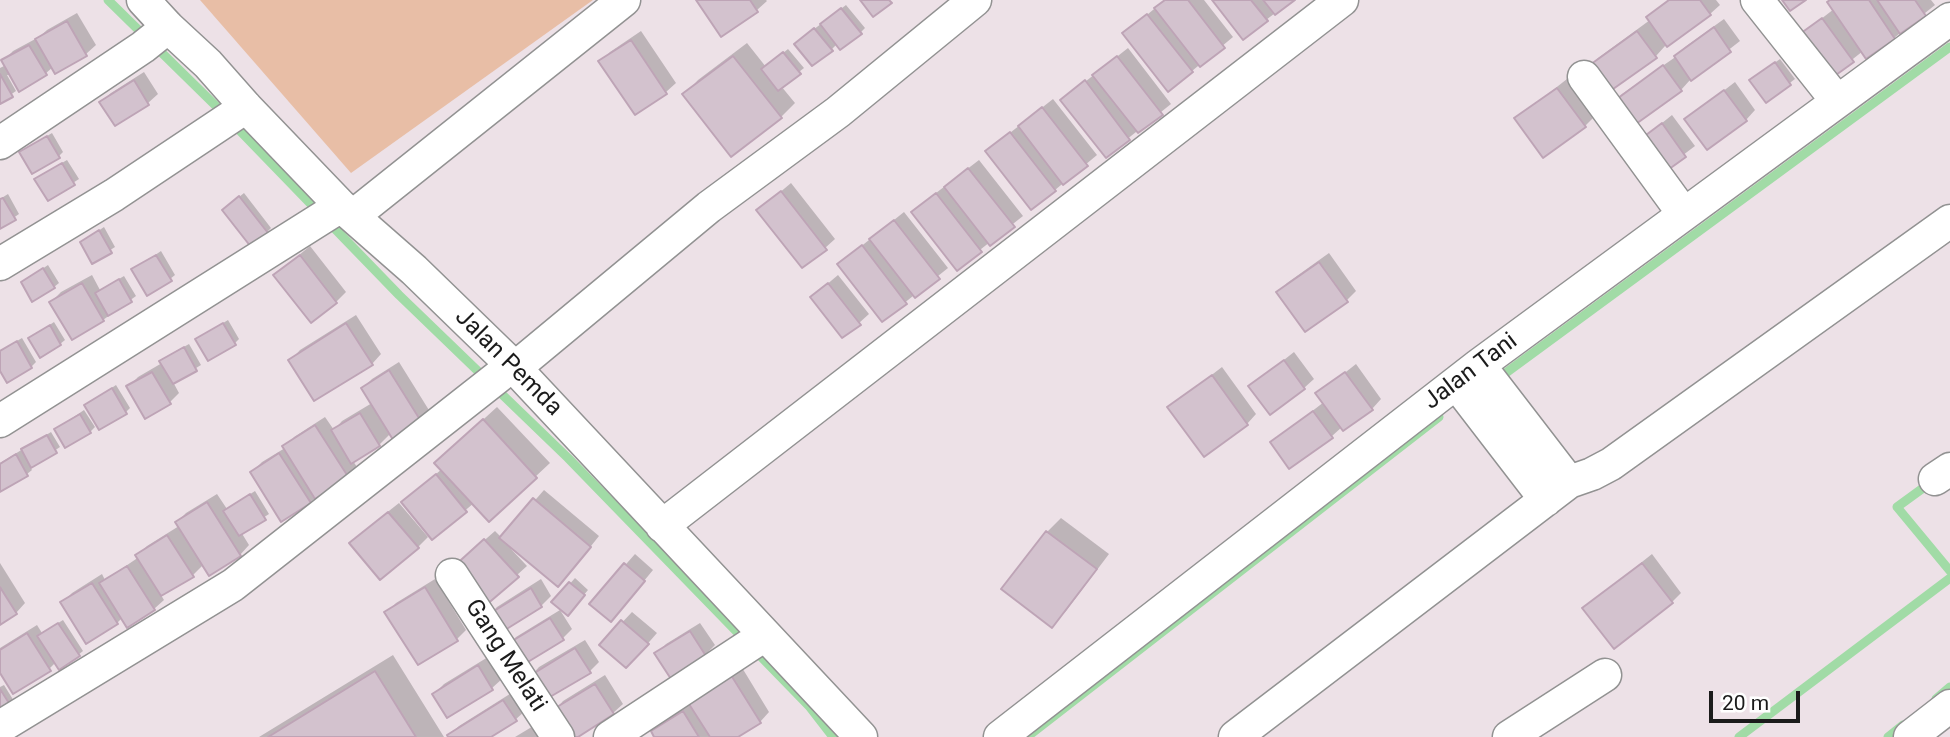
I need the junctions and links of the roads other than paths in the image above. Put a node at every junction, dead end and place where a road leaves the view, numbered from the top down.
1 (143, 0) edge
2 (624, 0) edge
3 (975, 0) edge
4 (1342, 0) edge
5 (1757, 0) edge
6 (1950, 19) edge
7 (157, 36) junction
8 (1584, 78) dead end
9 (1837, 101) junction
10 (234, 116) junction
11 (0, 143) edge
12 (1683, 213) junction
13 (336, 214) junction
14 (1950, 221) edge
15 (0, 264) edge
16 (502, 374) junction
17 (1467, 374) junction
18 (0, 421) edge
19 (1558, 491) junction
20 (662, 526) junction
21 (452, 575) dead end
22 (765, 635) junction
23 (1605, 675) dead end
24 (1950, 706) edge
25 (0, 727) edge
26 (558, 737) edge
27 (610, 737) edge
28 (862, 737) edge
29 (1000, 737) edge
30 (1235, 737) edge
31 (1509, 737) edge
32 (1910, 737) edge

1 - 7 street, Jalan Pemda
2 - 13 street
3 - 16 street
4 - 20 street
5 - 9 street
6 - 9 street, Jalan Tani
7 - 10 street, Jalan Pemda
7 - 11 street
8 - 12 street
9 - 12 street, Jalan Tani
10 - 13 street, Jalan Pemda
10 - 15 street
12 - 17 street, Jalan Tani
13 - 16 street, Jalan Pemda
13 - 18 street
14 - 19 street
16 - 20 street, Jalan Pemda
16 - 25 street
17 - 19 street
17 - 29 street, Jalan Tani
19 - 30 street
20 - 22 street, Jalan Pemda
21 - 26 street, Gang Melati
22 - 27 street
22 - 28 street, Jalan Pemda
23 - 31 street
24 - 32 street

